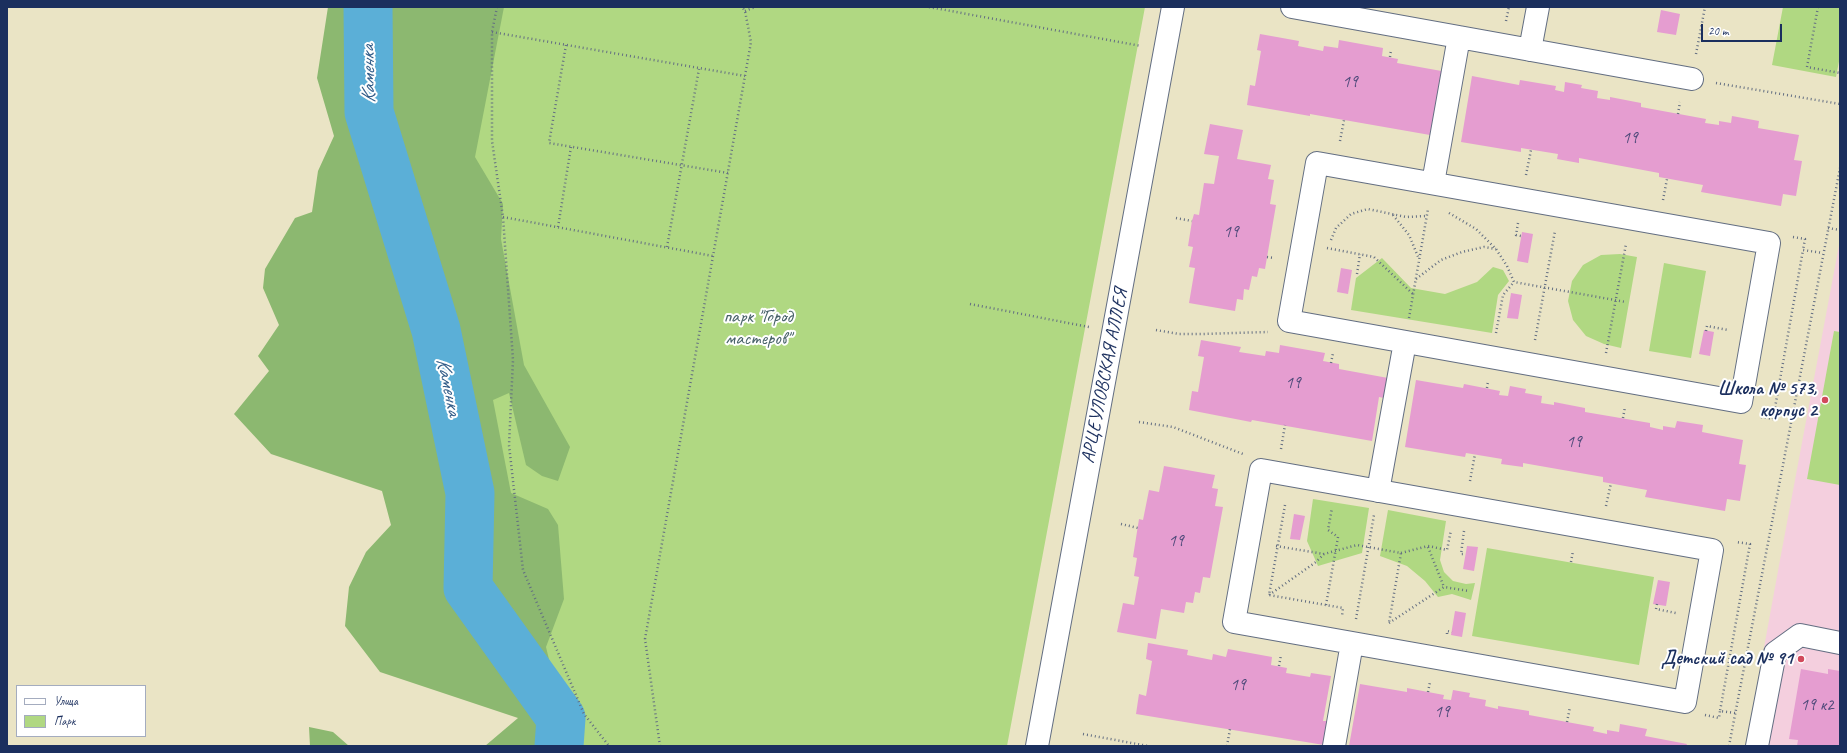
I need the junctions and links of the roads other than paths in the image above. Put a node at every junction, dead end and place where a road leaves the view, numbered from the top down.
1 (1174, 7) edge
2 (1292, 7) edge
3 (1538, 7) edge
4 (1458, 37) junction
5 (1530, 50) junction
6 (1692, 79) road end
7 (1433, 183) junction
8 (1405, 342) junction
9 (1378, 491) junction
10 (1352, 643) junction
11 (1840, 643) edge
12 (1037, 746) edge
13 (1334, 746) edge
14 (1757, 746) edge

1 - 12 street, АРЦЕУЛОВСКАЯ АЛЛЕЯ
2 - 4 street
3 - 5 street
4 - 5 street
4 - 7 street
5 - 6 street
7 - 8 street
7 - 8 street
8 - 9 street
9 - 10 street
9 - 10 street
10 - 13 street
11 - 14 street

